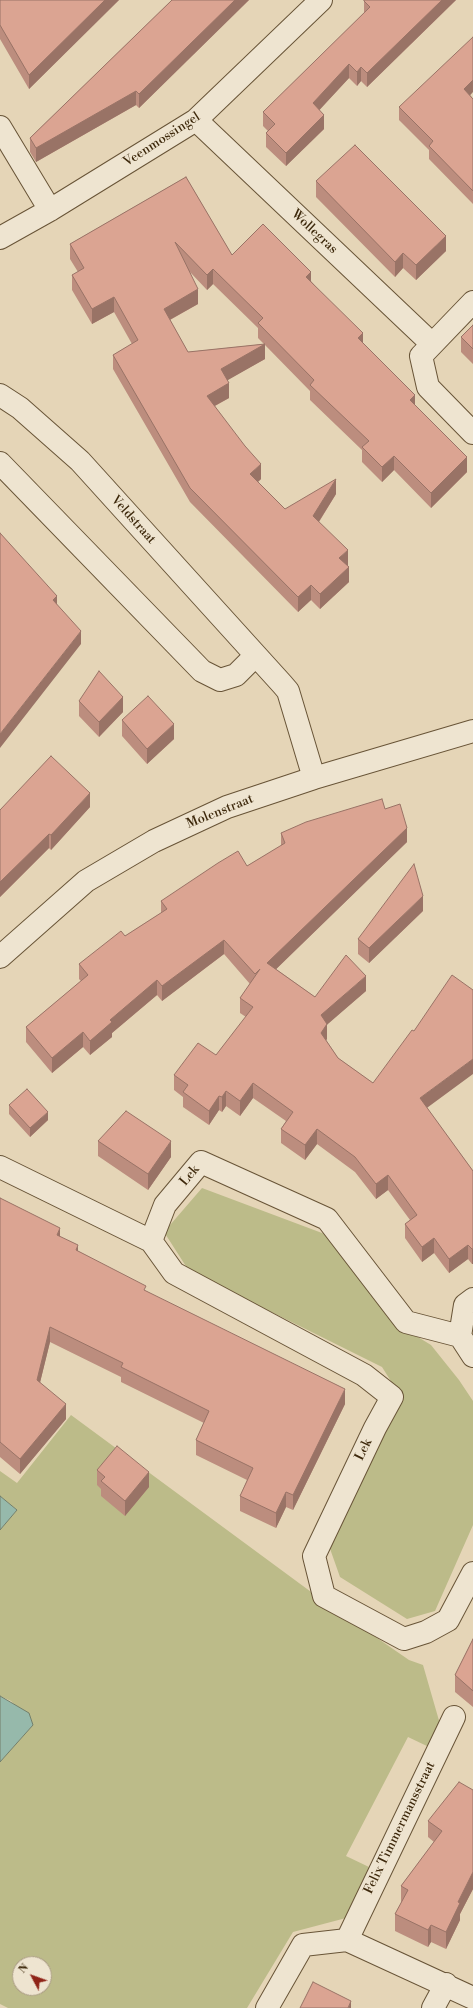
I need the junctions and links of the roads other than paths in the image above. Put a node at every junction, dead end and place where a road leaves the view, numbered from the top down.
1 (321, 0) edge
2 (196, 120) junction
3 (0, 127) edge
4 (50, 210) junction
5 (0, 238) edge
6 (473, 302) edge
7 (432, 344) junction
8 (0, 395) edge
9 (473, 434) edge
10 (0, 463) edge
11 (255, 656) junction
12 (473, 731) edge
13 (314, 778) junction
14 (0, 958) edge
15 (0, 1167) edge
16 (151, 1241) junction
17 (473, 1299) edge
18 (460, 1336) junction
19 (473, 1356) edge
20 (473, 1573) edge
21 (454, 1717) dead end
22 (347, 1940) junction
23 (446, 1984) junction
24 (473, 1998) edge
25 (267, 2008) edge
26 (433, 2008) edge

1 - 2 street, Veenmossingel
2 - 4 street, Veenmossingel
2 - 7 street, Wollegras
3 - 4 street
4 - 5 street, Veenmossingel
6 - 7 street
7 - 9 street
8 - 11 street, Veldstraat
10 - 11 street
11 - 13 street, Veldstraat
12 - 13 street, Molenstraat
13 - 14 street, Molenstraat
15 - 16 street, Lek
16 - 18 street, Lek
16 - 20 street, Lek
17 - 18 street
18 - 19 street
21 - 22 street, Felix Timmermansstraat
22 - 23 street
22 - 25 street
23 - 24 street
23 - 26 street

